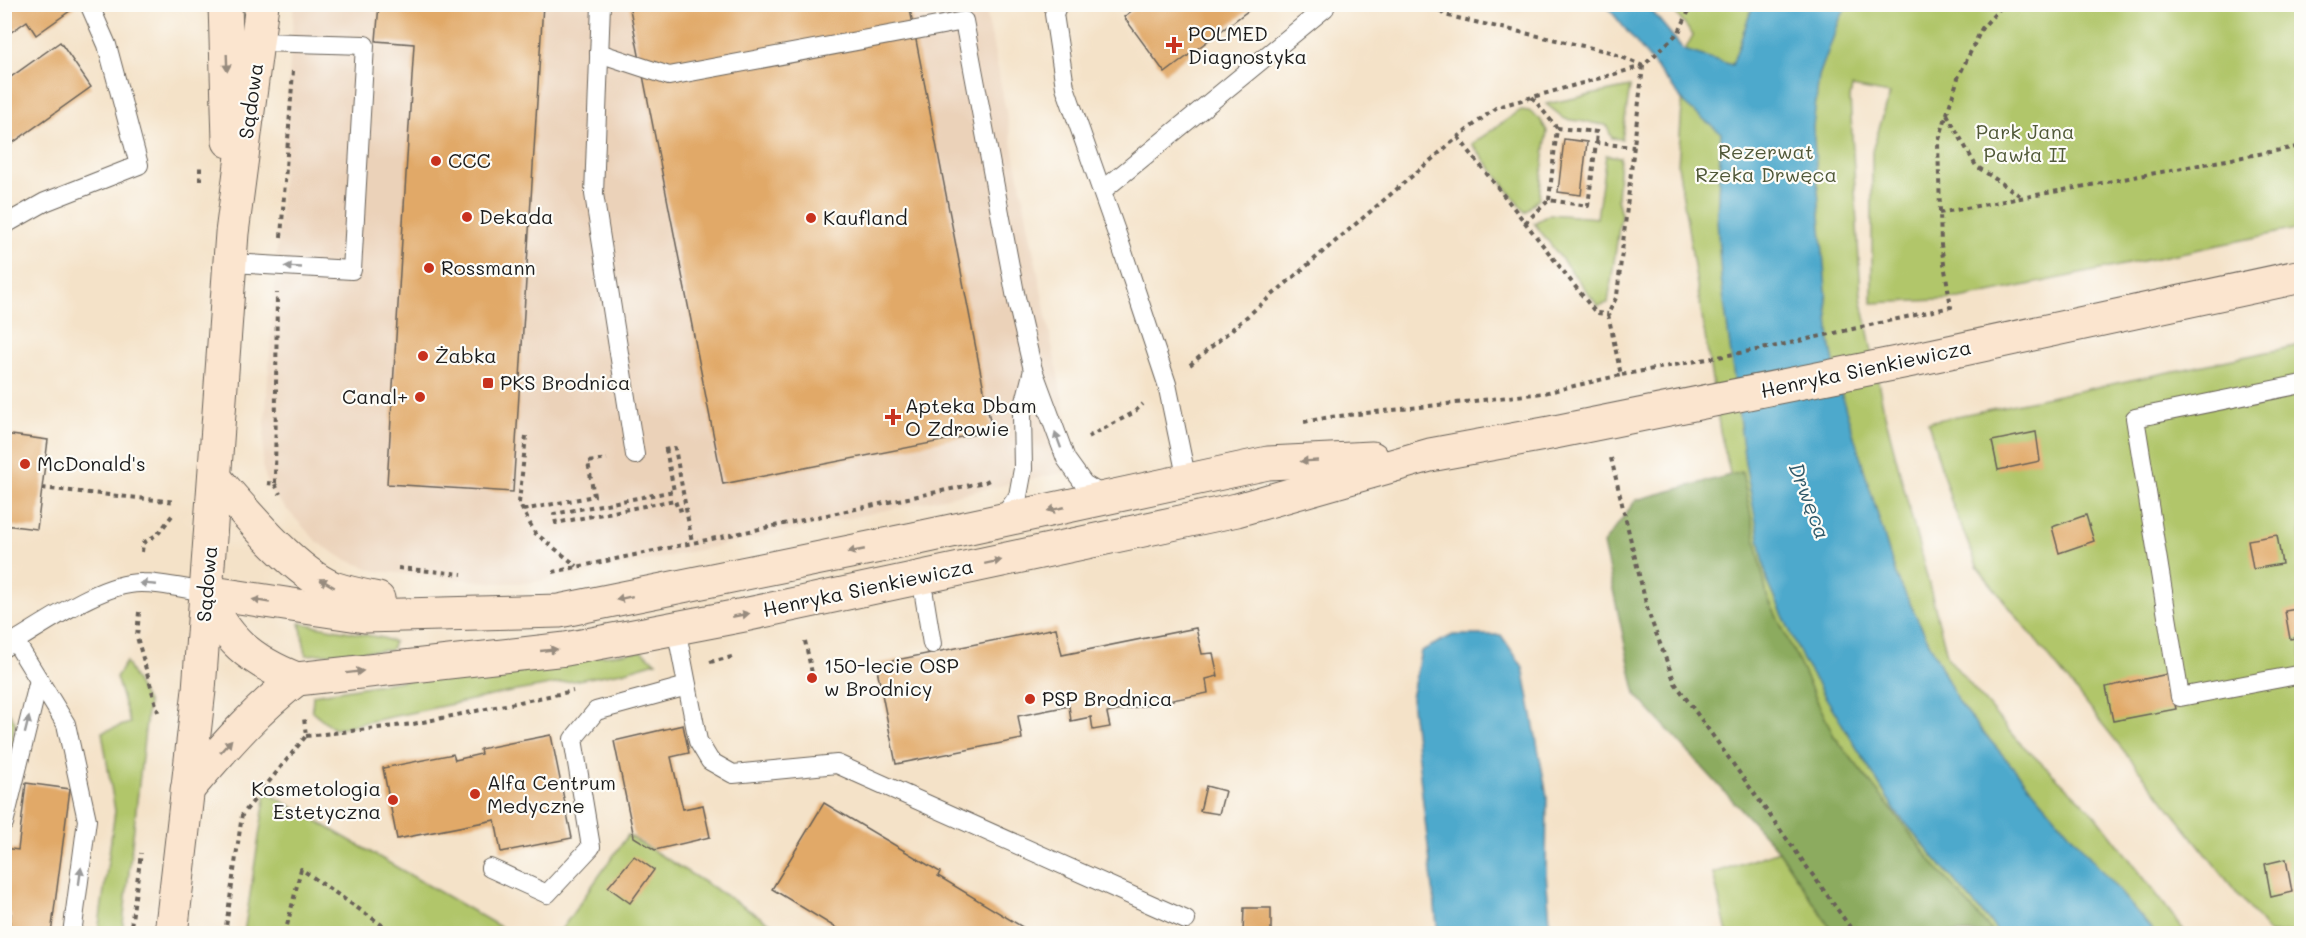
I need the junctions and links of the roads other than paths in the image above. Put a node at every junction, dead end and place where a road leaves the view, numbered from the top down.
1 (89, 4) edge
2 (225, 4) edge
3 (262, 4) edge
4 (601, 4) edge
5 (1058, 4) edge
6 (1323, 4) edge
7 (259, 42) junction
8 (599, 53) junction
9 (1102, 191) junction
10 (4, 225) edge
11 (231, 248) junction
12 (2301, 276) edge
13 (1033, 370) junction
14 (2301, 384) edge
15 (635, 455) road end
16 (1430, 455) junction
17 (216, 479) junction
18 (1187, 481) junction
19 (1108, 498) junction
20 (1000, 521) junction
21 (914, 539) junction
22 (921, 577) junction
23 (668, 589) junction
24 (206, 592) junction
25 (444, 614) junction
26 (675, 627) junction
27 (10, 644) edge
28 (932, 645) dead end
29 (2301, 674) edge
30 (297, 679) junction
31 (39, 680) junction
32 (687, 686) junction
33 (187, 790) junction
34 (4, 823) edge
35 (490, 868) dead end
36 (1186, 920) dead end
37 (72, 933) edge
38 (171, 933) edge

1 - 10 lane
2 -> 11 main road, Sądowa
3 - 7 main road, Sądowa
4 - 8 lane
5 - 9 lane
6 - 9 lane
7 - 11 main road, Sądowa
7 -> 11 lane
8 - 13 lane
8 - 15 lane
9 - 18 lane
11 - 17 main road, Sądowa
12 - 16 main road, Henryka Sienkiewicza
19 -> 13 lane
13 - 20 lane
14 - 29 lane
16 -> 18 main road, Henryka Sienkiewicza
22 -> 16 main road, Henryka Sienkiewicza
17 - 24 main road, Sądowa
25 -> 17 main road, Henryka Sienkiewicza
18 - 19 main road, Henryka Sienkiewicza
19 -> 20 main road, Henryka Sienkiewicza
20 - 21 main road, Henryka Sienkiewicza
21 - 22 main road
21 -> 23 main road, Henryka Sienkiewicza
26 -> 22 main road, Henryka Sienkiewicza
22 - 28 lane
23 -> 25 main road, Henryka Sienkiewicza
23 - 26 main road
25 -> 24 main road, Henryka Sienkiewicza
24 -> 27 lane
24 - 30 main road, Henryka Sienkiewicza
24 - 33 main road, Sądowa
30 -> 26 main road, Henryka Sienkiewicza
26 - 32 lane
27 - 31 lane
33 -> 30 main road
34 -> 31 lane
37 -> 31 lane
32 - 35 lane
32 - 36 lane
33 - 38 main road, Sądowa

